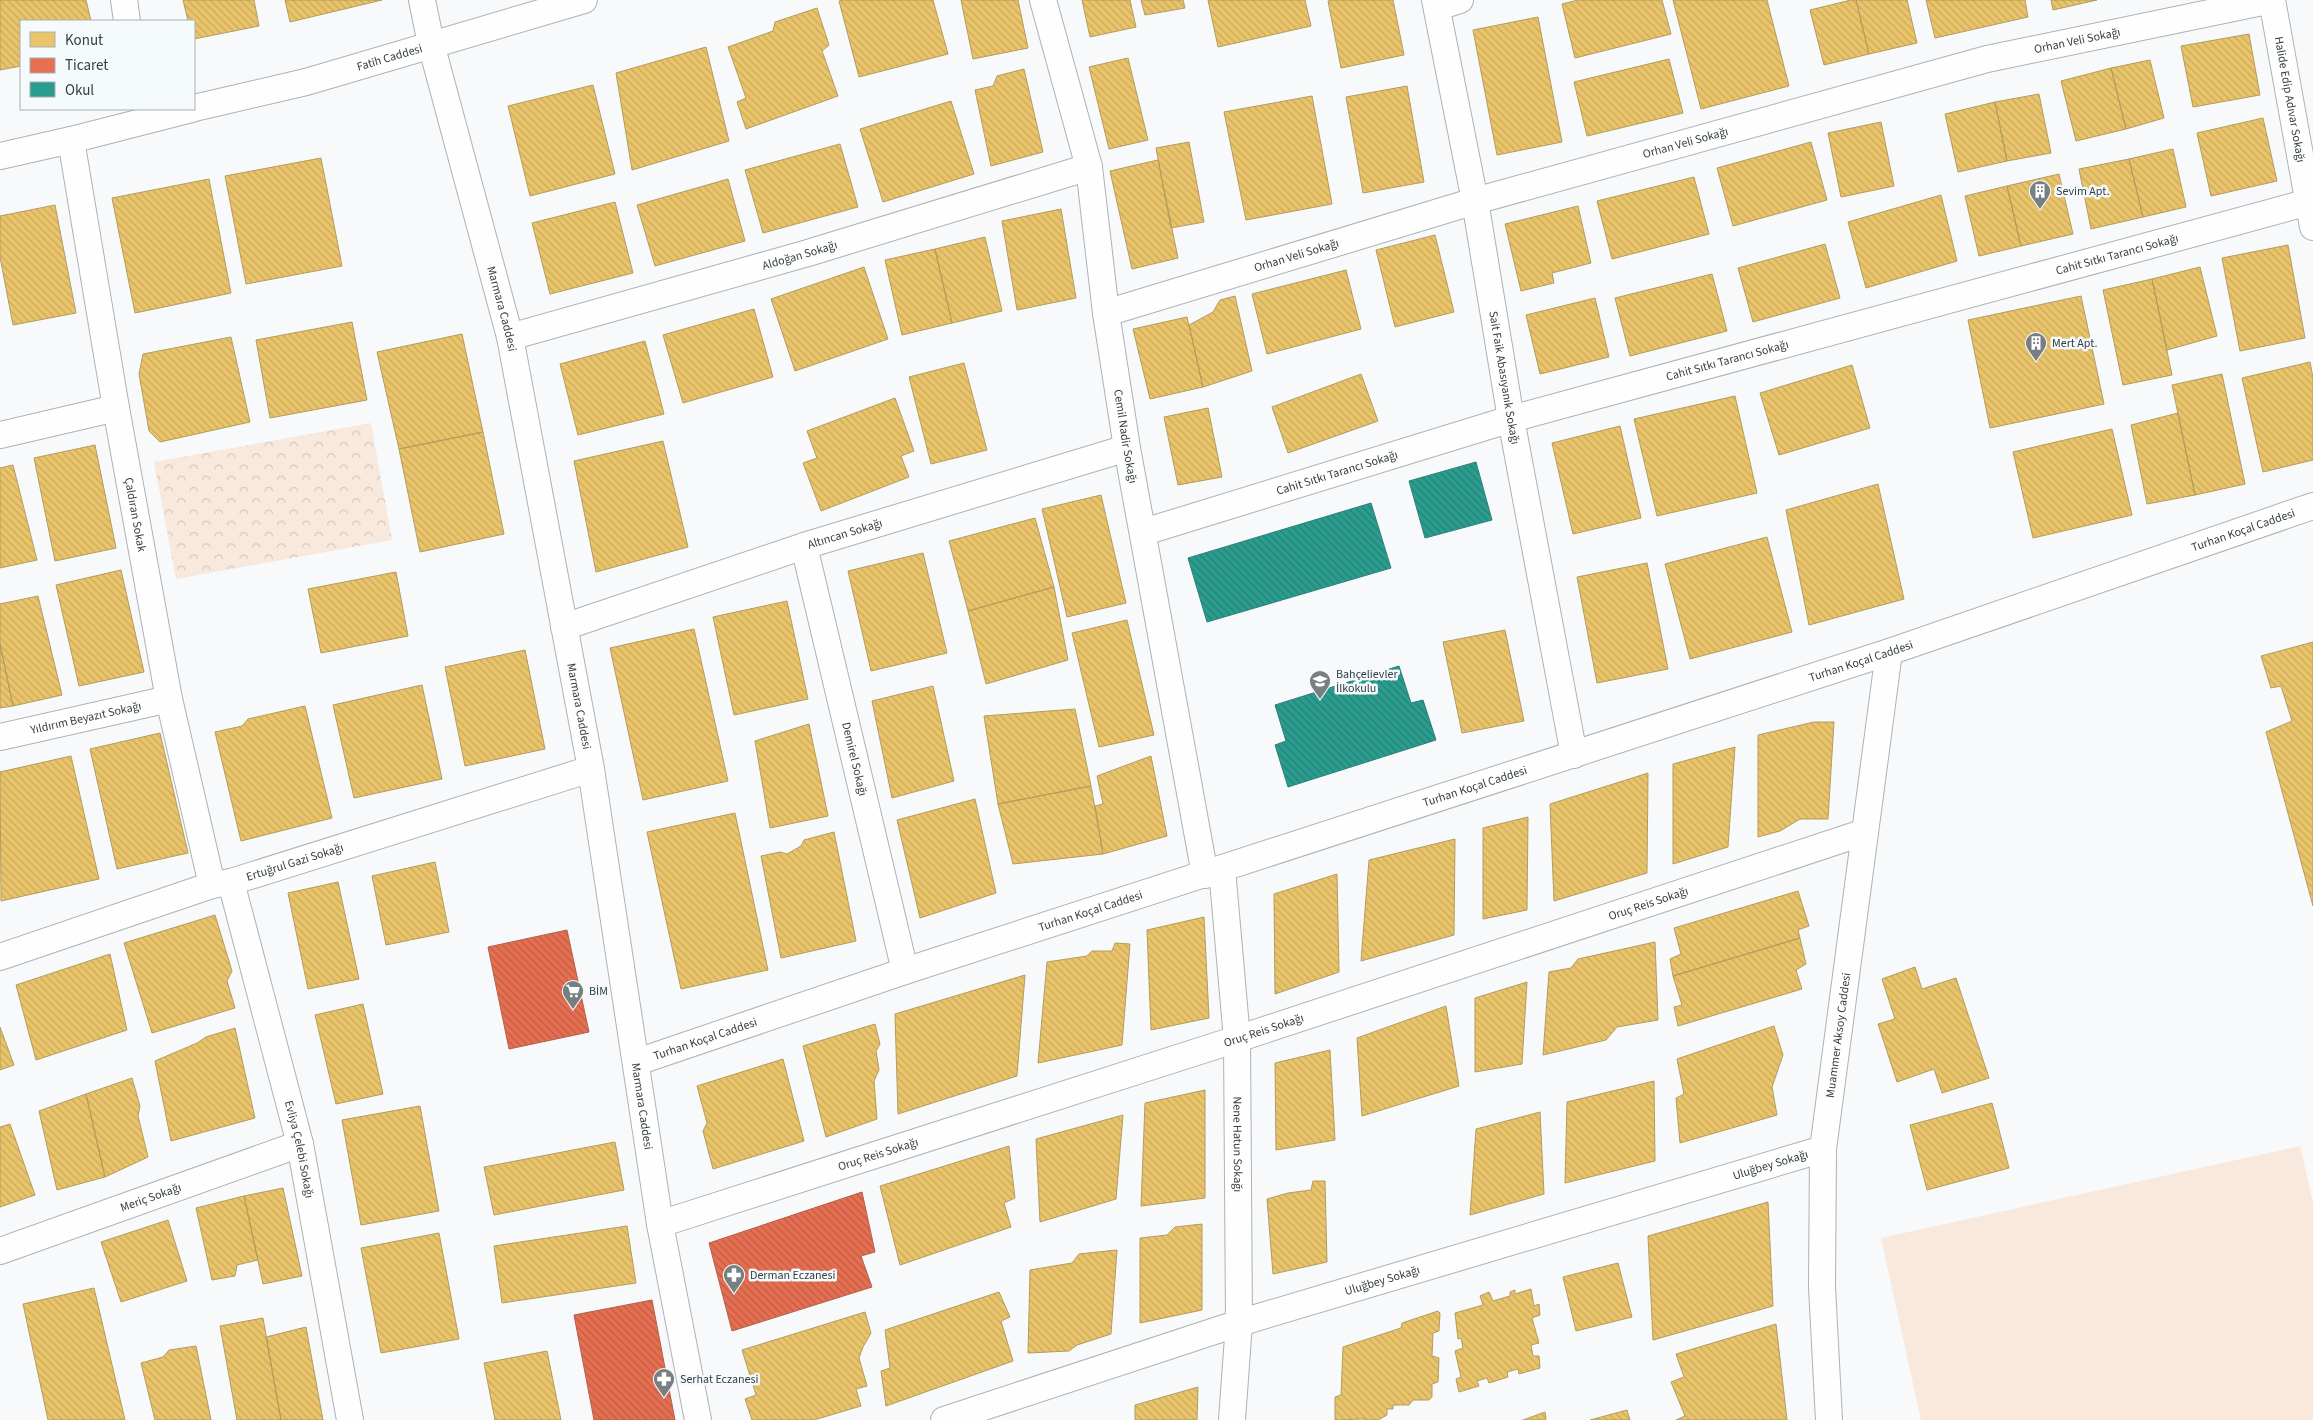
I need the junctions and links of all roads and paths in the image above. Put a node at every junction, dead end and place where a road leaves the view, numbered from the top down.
1 (124, 0) edge
2 (422, 0) edge
3 (584, 0) edge
4 (1044, 0) edge
5 (2272, 0) edge
6 (1444, 2) edge
7 (127, 20) edge
8 (431, 44) junction
9 (195, 109) edge
10 (183, 110) edge
11 (143, 114) edge
12 (71, 140) junction
13 (0, 156) edge
14 (1089, 168) junction
15 (1475, 201) junction
16 (2311, 210) edge
17 (1106, 313) junction
18 (510, 337) junction
19 (116, 408) junction
20 (1511, 419) junction
21 (0, 435) edge
22 (1127, 448) junction
23 (2313, 506) edge
24 (1144, 532) junction
25 (804, 546) junction
26 (564, 627) junction
27 (1889, 652) junction
28 (170, 699) junction
29 (0, 736) edge
30 (1574, 755) junction
31 (591, 769) junction
32 (1865, 832) junction
33 (1214, 872) junction
34 (222, 884) junction
35 (0, 957) edge
36 (905, 971) junction
37 (1237, 1039) junction
38 (636, 1062) junction
39 (300, 1144) junction
40 (1823, 1149) junction
41 (660, 1224) junction
42 (0, 1251) edge
43 (1239, 1323) junction
44 (350, 1420) edge
45 (698, 1420) edge
46 (944, 1420) edge
47 (1232, 1420) edge
48 (1829, 1420) edge

1 - 7 street
2 - 8 street, Marmara Caddesi
3 - 8 street, Fatih Caddesi
4 - 14 street, Cemil Nadir Sokağı
5 - 15 street, Orhan Veli Sokağı
5 - 16 street, Halide Edip Adıvar Sokağı
6 - 15 street, Sait Faik Abasıyanık Sokağı
8 - 9 street, Fatih Caddesi
8 - 18 street, Marmara Caddesi
10 - 11 street, Fatih Caddesi
11 - 12 street, Fatih Caddesi
12 - 13 street, Fatih Caddesi
12 - 19 street, Çaldıran Sokak
14 - 17 street, Cemil Nadir Sokağı
14 - 18 street, Aldoğan Sokağı
15 - 17 street, Orhan Veli Sokağı
15 - 20 street, Sait Faik Abasıyanık Sokağı
16 - 20 street, Cahit Sıtkı Tarancı Sokağı
17 - 22 street, Cemil Nadir Sokağı
18 - 26 street, Marmara Caddesi
19 - 21 street
19 - 28 street, Çaldıran Sokak
20 - 24 street, Cahit Sıtkı Tarancı Sokağı
20 - 30 street, Sait Faik Abasıyanık Sokağı
22 - 24 street, Cemil Nadir Sokağı
22 - 25 street, Altıncan Sokağı
23 - 27 street, Turhan Koçal Caddesi
24 - 33 street, Cemil Nadir Sokağı
25 - 26 street, Altıncan Sokağı
25 - 36 street, Demirel Sokağı
26 - 31 street, Marmara Caddesi
27 - 30 street, Turhan Koçal Caddesi
27 - 32 street, Muammer Aksoy Caddesi
28 - 29 street, Yıldırım Beyazıt Sokağı
28 - 34 street, Çaldıran Sokak
30 - 33 street, Turhan Koçal Caddesi
31 - 34 street, Ertuğrul Gazi Sokağı
31 - 38 street, Marmara Caddesi
32 - 37 street, Oruç Reis Sokağı
32 - 40 street, Muammer Aksoy Caddesi
33 - 36 street, Turhan Koçal Caddesi
33 - 37 street, Nene Hatun Sokağı
34 - 35 street, Ertuğrul Gazi Sokağı
34 - 39 street, Evliya Çelebi Sokağı
36 - 38 street, Turhan Koçal Caddesi
37 - 41 street, Oruç Reis Sokağı
37 - 43 street, Nene Hatun Sokağı
38 - 41 street, Marmara Caddesi
39 - 42 street, Meriç Sokağı
39 - 44 street, Evliya Çelebi Sokağı
40 - 43 street, Uluğbey Sokağı
40 - 48 street, Muammer Aksoy Caddesi
41 - 45 street, Marmara Caddesi
43 - 46 street, Uluğbey Sokağı
43 - 47 street, Nene Hatun Sokağı

